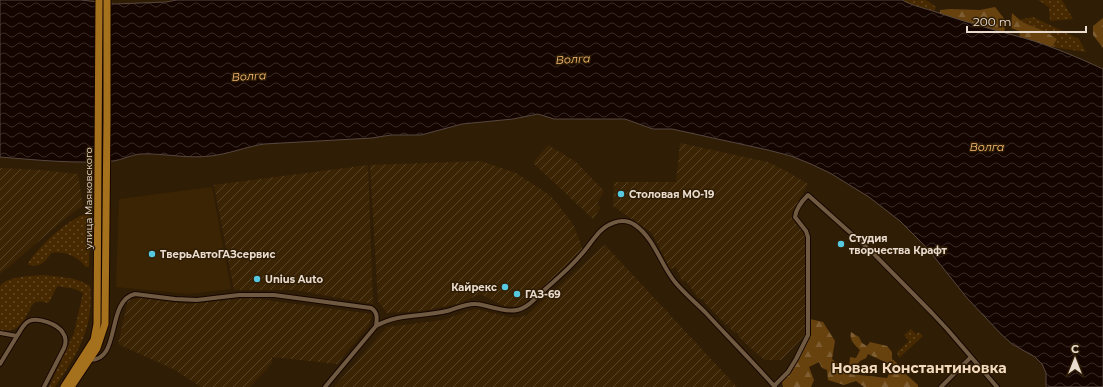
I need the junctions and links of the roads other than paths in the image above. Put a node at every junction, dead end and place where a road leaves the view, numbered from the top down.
1 (99, 0) edge
2 (107, 0) edge
3 (101, 324) junction
4 (376, 326) junction
5 (0, 333) edge
6 (17, 336) junction
7 (971, 357) junction
8 (89, 360) junction
9 (0, 364) edge
10 (774, 386) edge
11 (44, 387) edge
12 (64, 387) edge
13 (71, 387) edge
14 (325, 387) edge
15 (941, 387) edge
16 (997, 387) edge

1 - 3 main road, улица Маяковского
2 - 3 main road, улица Маяковского
3 - 8 main road, улица Маяковского
3 - 12 main road, улица Маяковского
4 - 8 street
4 - 10 street
4 - 14 street
5 - 6 street
6 - 9 street
6 - 11 street
7 - 10 street
7 - 15 street
7 - 16 street
8 - 13 main road, улица Маяковского

